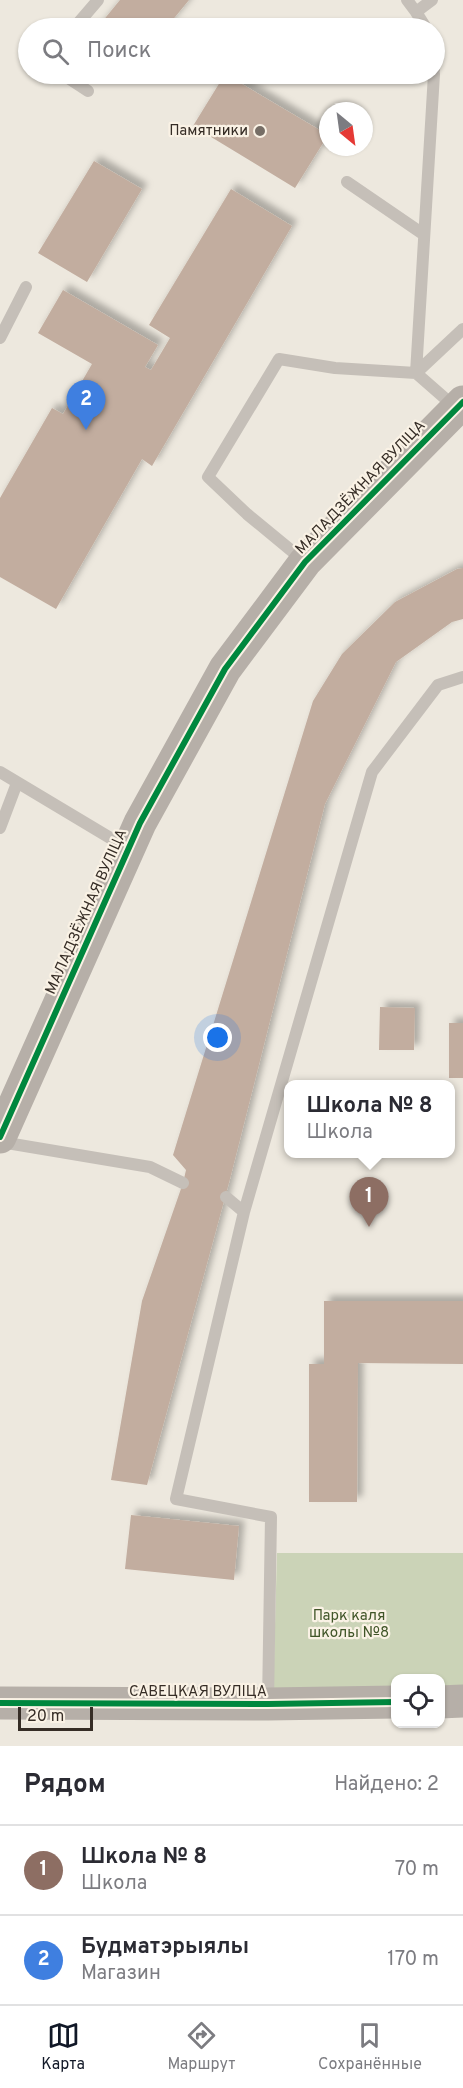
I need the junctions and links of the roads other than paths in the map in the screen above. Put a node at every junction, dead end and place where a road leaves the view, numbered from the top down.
1 (98, 0) edge
2 (407, 0) edge
3 (432, 0) edge
4 (416, 12) junction
5 (83, 18) edge
6 (420, 18) edge
7 (77, 84) edge
8 (433, 84) edge
9 (88, 91) dead end
10 (347, 182) dead end
11 (423, 234) junction
12 (26, 287) dead end
13 (463, 329) edge
14 (0, 338) edge
15 (416, 373) junction
16 (460, 405) edge
17 (305, 562) junction
18 (463, 677) edge
19 (0, 772) edge
20 (17, 783) junction
21 (0, 828) edge
22 (128, 848) junction
23 (0, 1137) edge
24 (0, 1142) edge
25 (183, 1183) dead end
26 (226, 1197) dead end
27 (244, 1212) junction
28 (463, 1701) edge
29 (391, 1702) edge
30 (445, 1702) edge
31 (0, 1703) edge
32 (268, 1704) junction

1 - 5 lane
2 - 4 lane
3 - 4 lane
4 - 6 lane
7 - 9 lane
8 - 11 lane
10 - 11 lane
11 - 15 lane
12 - 14 lane
13 - 15 lane
15 - 16 lane
15 - 17 lane
16 - 17 street, МАЛАДЗЁЖНАЯ ВУЛІЦА
17 - 22 street, МАЛАДЗЁЖНАЯ ВУЛІЦА
18 - 27 lane
19 - 20 lane
20 - 21 lane
20 - 22 lane
22 - 23 street, МАЛАДЗЁЖНАЯ ВУЛІЦА
24 - 25 lane
26 - 27 lane
27 - 32 lane
28 - 30 street
29 - 32 street, САВЕЦКАЯ ВУЛІЦА
31 - 32 street, САВЕЦКАЯ ВУЛІЦА

